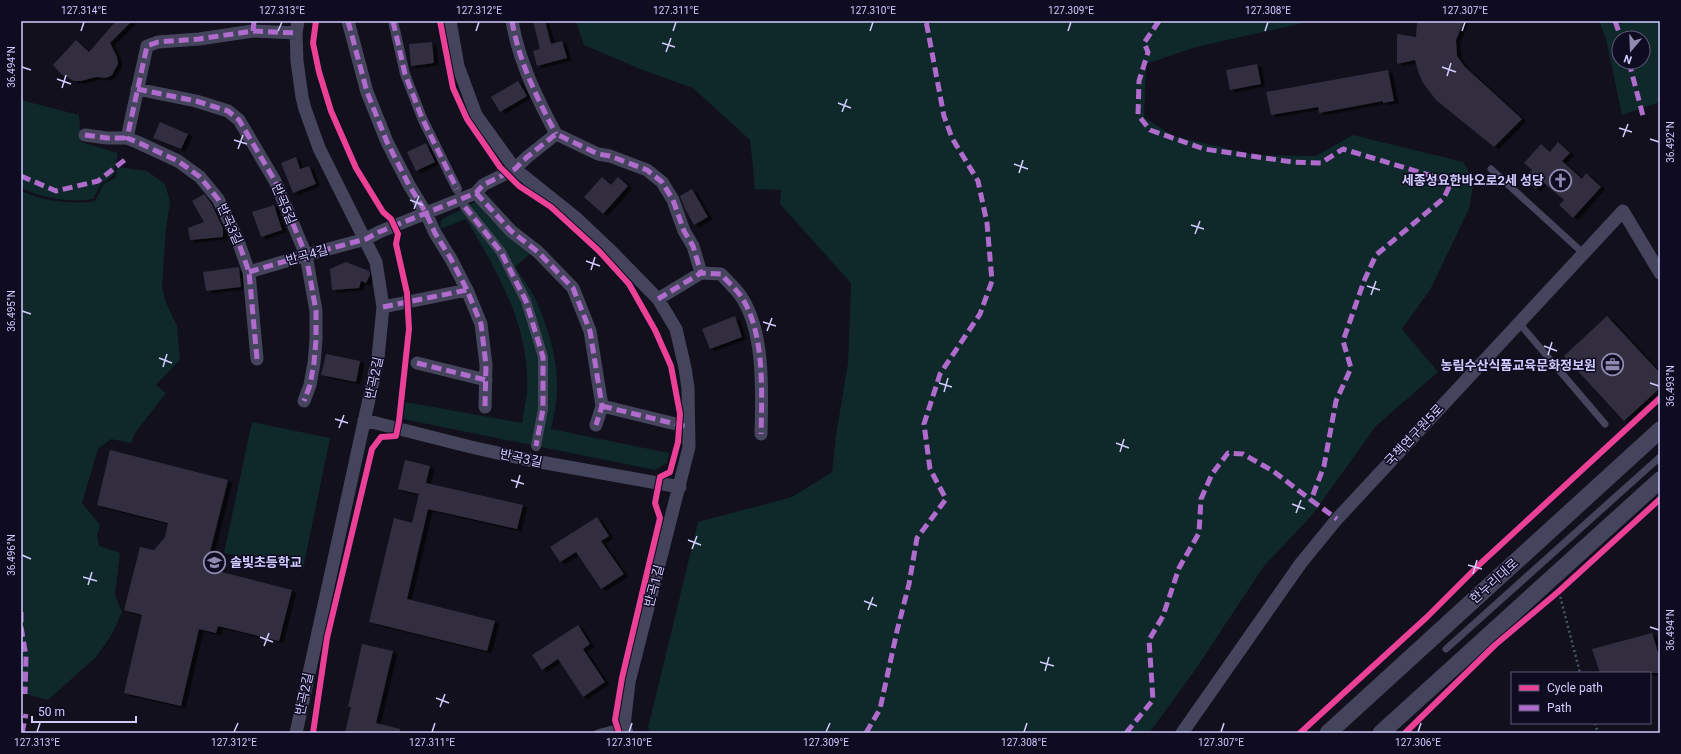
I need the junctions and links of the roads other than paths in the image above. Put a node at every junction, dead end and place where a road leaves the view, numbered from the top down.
1 (348, 21) edge
2 (393, 21) edge
3 (450, 21) edge
4 (512, 21) edge
5 (253, 26) edge
6 (297, 27) edge
7 (137, 89) junction
8 (556, 134) junction
9 (85, 135) dead end
10 (127, 138) junction
11 (515, 169) junction
12 (1491, 169) dead end
13 (457, 189) dead end
14 (476, 193) junction
15 (465, 207) dead end
16 (426, 213) junction
17 (366, 239) junction
18 (1583, 253) junction
19 (306, 255) junction
20 (249, 272) junction
21 (701, 273) junction
22 (1660, 274) edge
23 (467, 290) junction
24 (658, 299) junction
25 (383, 307) junction
26 (1519, 323) junction
27 (257, 359) dead end
28 (416, 363) dead end
29 (486, 380) junction
30 (304, 402) dead end
31 (602, 406) junction
32 (485, 407) dead end
33 (364, 420) junction
34 (1605, 424) dead end
35 (596, 425) dead end
36 (688, 427) junction
37 (1660, 430) edge
38 (761, 434) dead end
39 (536, 446) dead end
40 (1660, 457) edge
41 (1660, 480) edge
42 (680, 488) junction
43 (1446, 649) dead end
44 (625, 730) edge
45 (296, 733) edge
46 (598, 733) edge
47 (1182, 733) edge
48 (1328, 733) edge
49 (1381, 733) edge

1 - 16 street
2 - 13 street
3 - 11 street, 반곡1길
4 - 8 street
5 - 6 street
5 - 7 street
6 - 17 street, 반곡2길
7 - 10 street
7 - 19 street, 반곡5길
8 - 11 street, 반곡4길
8 - 21 street
9 - 10 street, 반곡3길
10 - 20 street, 반곡3길
11 - 14 street, 반곡4길
11 - 24 street, 반곡1길
12 - 18 lane
14 - 16 street, 반곡4길
14 - 31 street
15 - 39 street
16 - 17 street, 반곡4길
16 - 23 street
17 - 19 street, 반곡4길
17 - 25 street, 반곡2길
18 - 22 street, 국책연구원5로
18 - 26 street, 국책연구원5로
19 - 20 street, 반곡4길
19 - 30 street, 반곡5길
20 - 27 street, 반곡3길
21 - 24 street
21 - 38 street
23 - 25 street
23 - 29 street
24 - 36 street, 반곡1길
25 - 33 street, 반곡2길
26 - 34 lane
26 - 47 street, 국책연구원5로
28 - 29 street
29 - 32 street
31 - 35 street
31 - 36 street
33 - 42 street, 반곡3길
33 - 45 street, 반곡2길
36 - 42 street, 반곡1길
37 - 48 street, 한누리대로
40 - 43 lane
41 - 49 street
42 - 44 street, 반곡1길
44 - 46 lane

